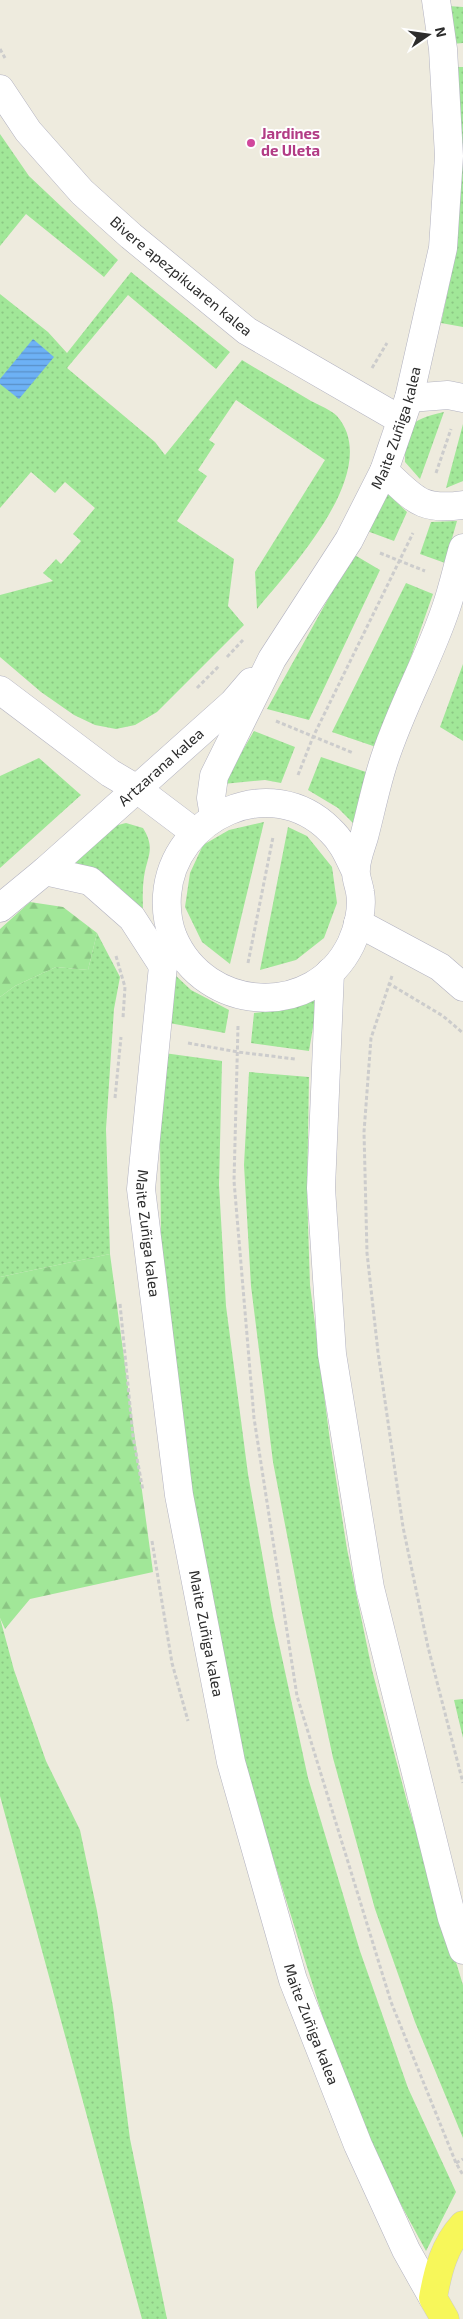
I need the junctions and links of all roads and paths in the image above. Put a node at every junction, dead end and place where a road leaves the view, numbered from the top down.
1 (436, 0) edge
2 (0, 89) edge
3 (463, 398) edge
4 (405, 409) junction
5 (384, 471) junction
6 (463, 505) edge
7 (349, 540) junction
8 (463, 548) edge
9 (453, 583) junction
10 (245, 638) dead end
11 (197, 688) junction
12 (0, 690) edge
13 (190, 695) dead end
14 (240, 706) junction
15 (382, 766) junction
16 (137, 789) junction
17 (204, 824) junction
18 (355, 870) junction
19 (45, 871) junction
20 (0, 908) edge
21 (358, 923) junction
22 (172, 936) junction
23 (404, 948) junction
24 (163, 966) junction
25 (330, 972) junction
26 (388, 983) junction
27 (463, 987) edge
28 (463, 1033) edge
29 (157, 1037) junction
30 (326, 1063) junction
31 (463, 1783) edge
32 (463, 1950) edge
33 (463, 2158) edge
34 (456, 2163) dead end
35 (463, 2225) edge
36 (439, 2309) edge

1 - 4 street, Maite Zuñiga kalea
2 - 4 street, Bivere apezpikuaren kalea
3 - 4 street
4 - 5 street, Maite Zuñiga kalea
5 - 6 street
5 - 7 street, Maite Zuñiga kalea
7 - 9 path
7 - 14 street, Maite Zuñiga kalea
8 - 9 street
9 - 15 street
10 - 11 path
11 - 13 path
11 - 14 path
12 - 16 street
14 - 15 path
14 - 16 street, Artzarana kalea
14 - 17 street, Maite Zuñiga kalea
15 - 18 street
16 - 17 street
16 - 19 street, Artzarana kalea
17 - 18 street
17 - 22 street
18 - 21 street
19 - 20 street, Artzarana kalea
19 - 24 street
21 - 23 street
21 - 25 street
22 - 24 street, Maite Zuñiga kalea
22 - 25 street
23 - 26 path
23 - 27 street
24 - 29 street, Maite Zuñiga kalea
25 - 30 street
26 - 28 path
26 - 31 path
29 - 30 path
29 - 36 street, Maite Zuñiga kalea
30 - 32 street
33 - 34 path
35 - 36 main road, Maite Zuñiga kalea

